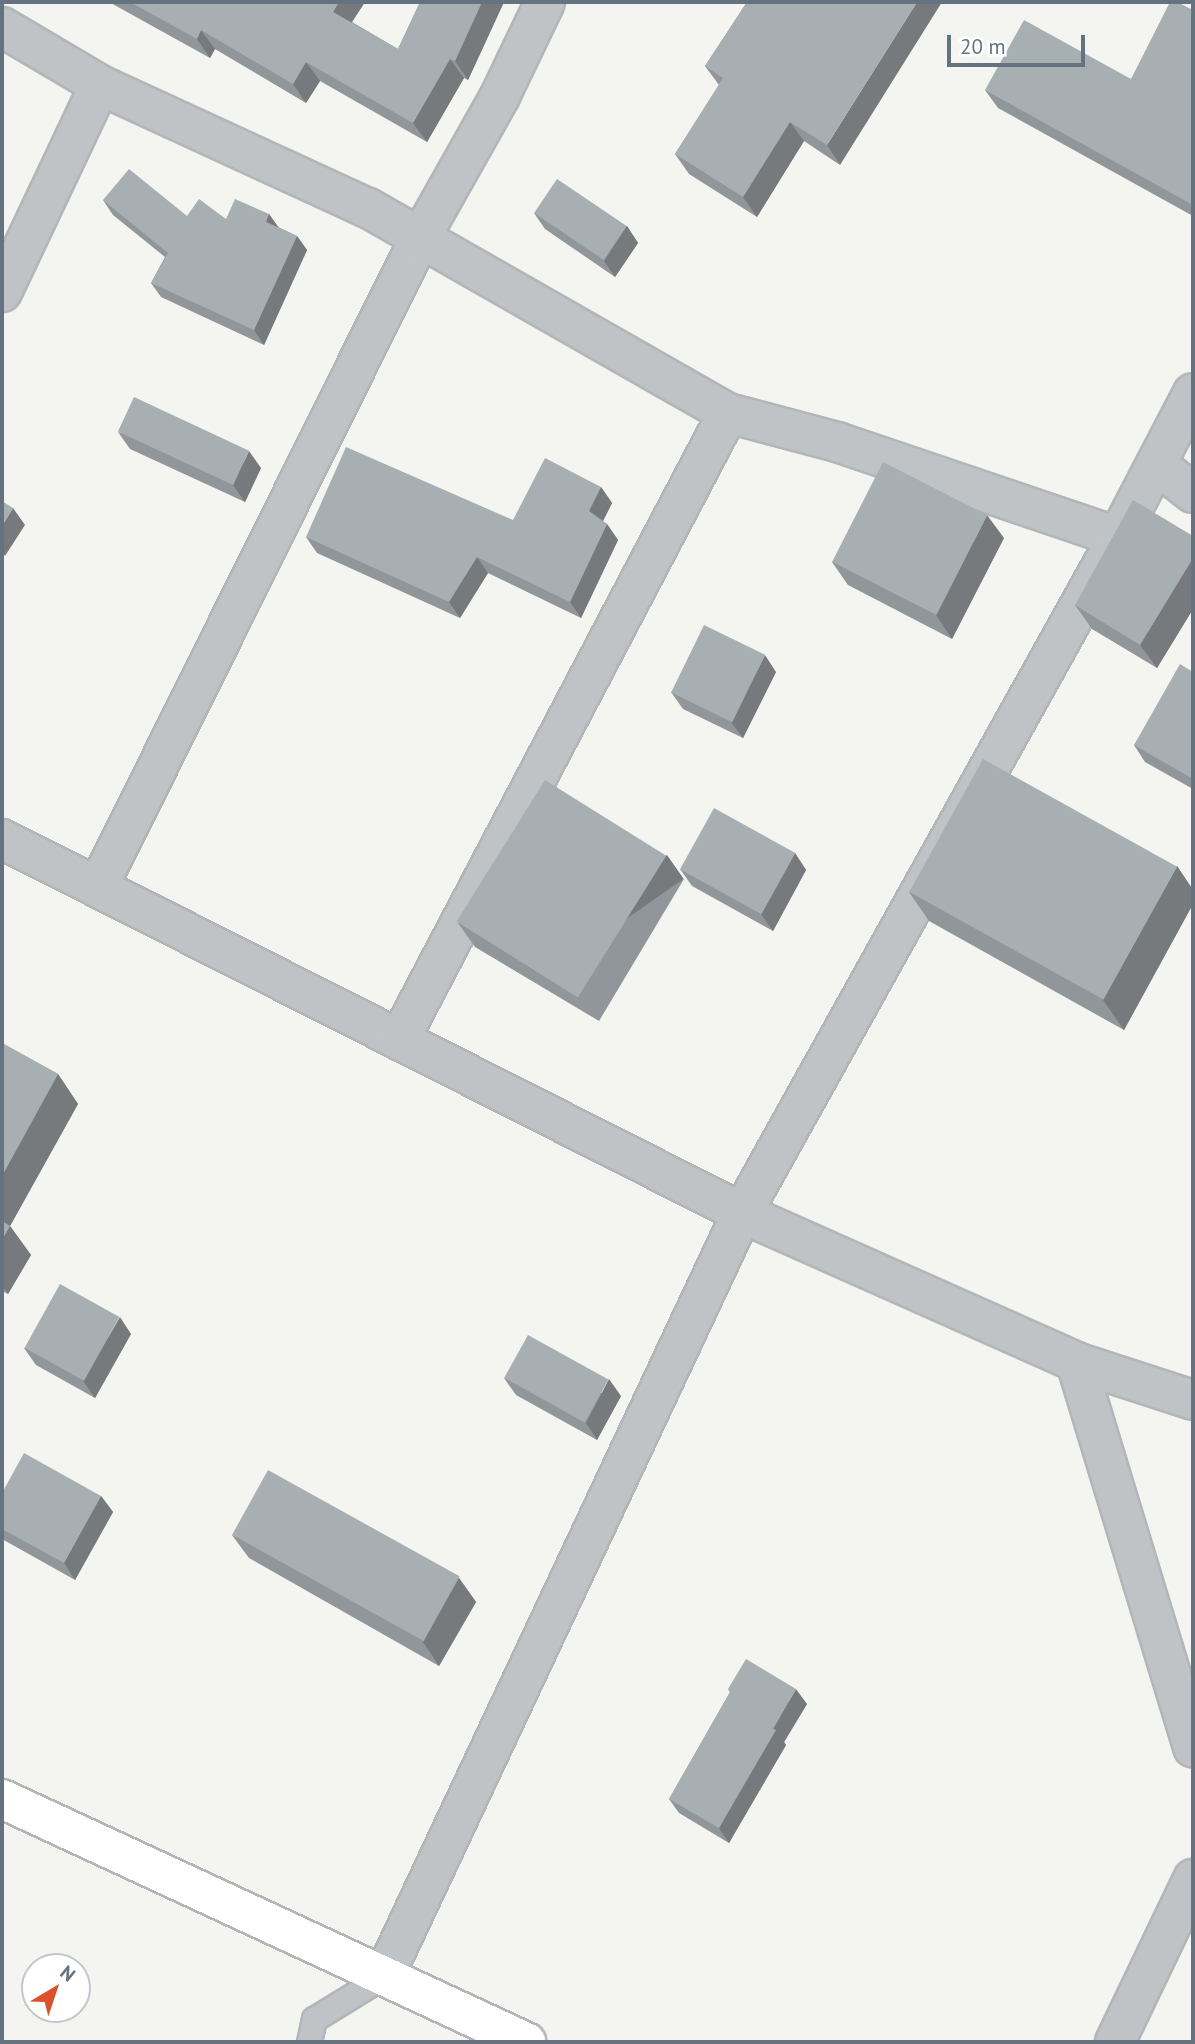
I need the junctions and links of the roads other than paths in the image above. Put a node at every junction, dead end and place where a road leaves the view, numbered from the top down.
1 (545, 2) edge
2 (2, 27) edge
3 (100, 85) junction
4 (419, 240) junction
5 (2, 292) edge
6 (1193, 393) edge
7 (729, 413) junction
8 (1156, 464) junction
9 (1193, 493) edge
10 (1118, 537) junction
11 (2, 839) edge
12 (98, 887) junction
13 (400, 1040) junction
14 (742, 1213) junction
15 (1076, 1362) junction
16 (1193, 1400) edge
17 (1193, 1748) edge
18 (2, 1798) edge
19 (1193, 1880) edge
20 (384, 1976) junction
21 (309, 2042) edge
22 (526, 2042) edge
23 (1115, 2042) edge

1 - 4 street
2 - 3 street
3 - 4 street
3 - 5 street
4 - 7 street
4 - 12 street
6 - 8 street
7 - 10 street
7 - 13 street
8 - 9 street
8 - 10 street
10 - 14 street
11 - 12 street
12 - 13 street
13 - 14 street
14 - 15 street
14 - 20 street
15 - 16 street
15 - 17 street
18 - 20 main road
19 - 23 street
20 - 21 lane
20 - 22 main road

